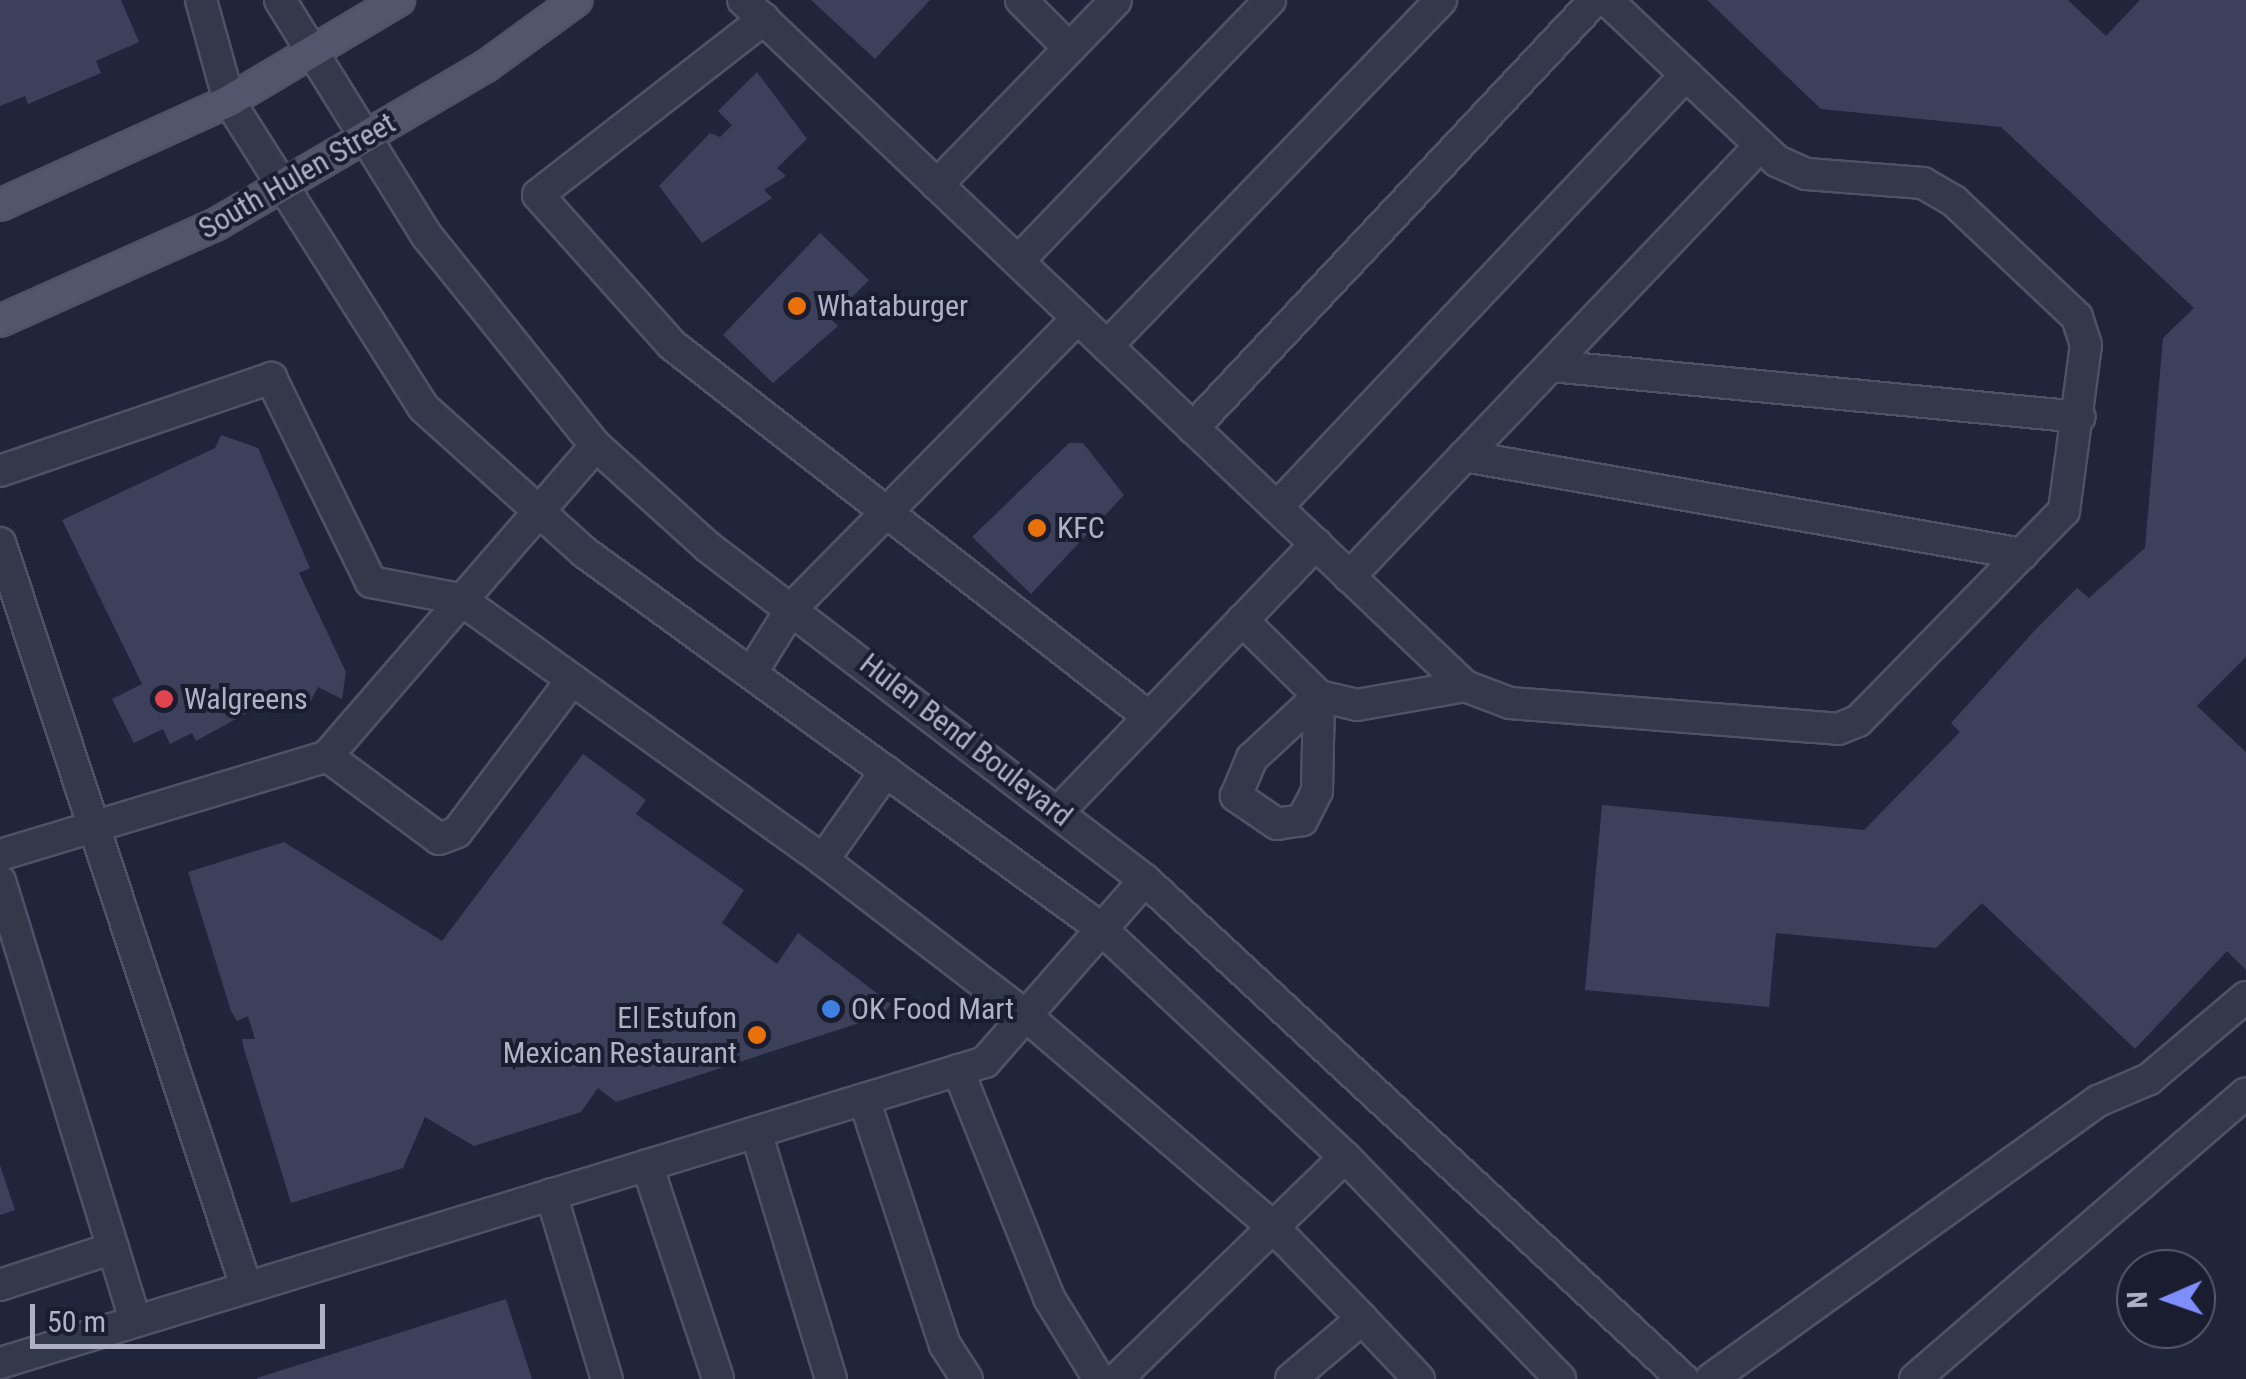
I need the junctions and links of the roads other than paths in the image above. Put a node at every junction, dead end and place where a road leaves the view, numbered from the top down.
1 (201, 0) edge
2 (280, 0) edge
3 (399, 0) edge
4 (577, 0) edge
5 (1021, 0) edge
6 (1116, 0) edge
7 (1270, 0) edge
8 (1441, 0) edge
9 (1596, 0) edge
10 (1607, 0) edge
11 (754, 10) edge
12 (1070, 48) junction
13 (311, 52) junction
14 (1686, 75) junction
15 (229, 101) junction
16 (367, 138) junction
17 (1760, 146) junction
18 (937, 185) junction
19 (281, 188) junction
20 (0, 205) edge
21 (1018, 261) junction
22 (1078, 318) junction
23 (0, 321) edge
24 (1107, 346) junction
25 (1551, 366) junction
26 (2080, 418) junction
27 (1194, 428) junction
28 (596, 446) junction
29 (1464, 456) junction
30 (0, 471) edge
31 (1277, 507) junction
32 (536, 510) junction
33 (892, 513) junction
34 (0, 543) edge
35 (1316, 544) junction
36 (2022, 554) junction
37 (1350, 576) junction
38 (460, 599) junction
39 (792, 608) junction
40 (1242, 620) junction
41 (752, 672) junction
42 (572, 680) junction
43 (1464, 686) junction
44 (1148, 717) junction
45 (328, 756) junction
46 (886, 771) junction
47 (1059, 811) junction
48 (97, 826) junction
49 (0, 855) edge
50 (822, 860) junction
51 (1145, 880) junction
52 (0, 881) edge
53 (1098, 926) junction
54 (2246, 997) edge
55 (1025, 1015) junction
56 (958, 1070) junction
57 (2246, 1092) edge
58 (864, 1099) junction
59 (756, 1132) junction
60 (1346, 1156) junction
61 (647, 1165) junction
62 (551, 1194) junction
63 (1273, 1227) junction
64 (113, 1248) junction
65 (0, 1285) edge
66 (246, 1286) junction
67 (135, 1320) junction
68 (1362, 1320) junction
69 (0, 1363) edge
70 (607, 1379) edge
71 (718, 1379) edge
72 (831, 1379) edge
73 (967, 1379) edge
74 (1099, 1379) edge
75 (1117, 1379) edge
76 (1291, 1379) edge
77 (1419, 1379) edge
78 (1560, 1379) edge
79 (1683, 1379) edge
80 (1711, 1379) edge
81 (1915, 1379) edge

1 - 15 street
2 - 13 street, Hulen Bend Boulevard
3 - 13 main road
4 - 16 main road, South Hulen Street
5 - 12 street
6 - 12 street
7 - 21 street
8 - 24 street
9 - 27 street
10 - 14 street
11 - 18 street
11 - 33 street
12 - 18 street
13 - 15 main road
13 - 16 street, Hulen Bend Boulevard
14 - 17 street
14 - 31 street
15 - 19 street
15 - 20 main road
16 - 19 main road, South Hulen Street
16 - 28 street, Hulen Bend Boulevard
17 - 25 street
17 - 26 street
18 - 21 street
19 - 23 main road, South Hulen Street
19 - 32 street
21 - 22 street
22 - 24 street
22 - 33 street
24 - 27 street
25 - 26 street
25 - 29 street
26 - 36 street
27 - 31 street
28 - 32 street
28 - 39 street, Hulen Bend Boulevard
29 - 36 street
29 - 37 street
30 - 38 street
31 - 35 street
32 - 38 street
32 - 41 street
33 - 39 street
33 - 44 street
34 - 48 street
35 - 37 street
35 - 40 street
36 - 43 street
37 - 43 street
38 - 42 street
38 - 45 street
39 - 41 street
39 - 47 street, Hulen Bend Boulevard
40 - 43 street
40 - 44 street
41 - 46 street
42 - 45 street
42 - 50 street
44 - 47 street
45 - 48 street
46 - 50 street
46 - 53 street
47 - 51 street, Hulen Bend Boulevard
48 - 49 street
48 - 66 street
50 - 55 street
51 - 53 street
51 - 79 street, Hulen Bend Boulevard
52 - 64 street
53 - 55 street
53 - 60 street
54 - 80 street
55 - 56 street
55 - 63 street
56 - 58 street
56 - 74 street
57 - 81 street
58 - 59 street
58 - 73 street
59 - 61 street
59 - 72 street
60 - 63 street
60 - 78 street
61 - 62 street
61 - 71 street
62 - 66 street
62 - 70 street
63 - 68 street
63 - 75 street
64 - 65 street
64 - 67 street
66 - 67 street
67 - 69 street
68 - 76 street
68 - 77 street

